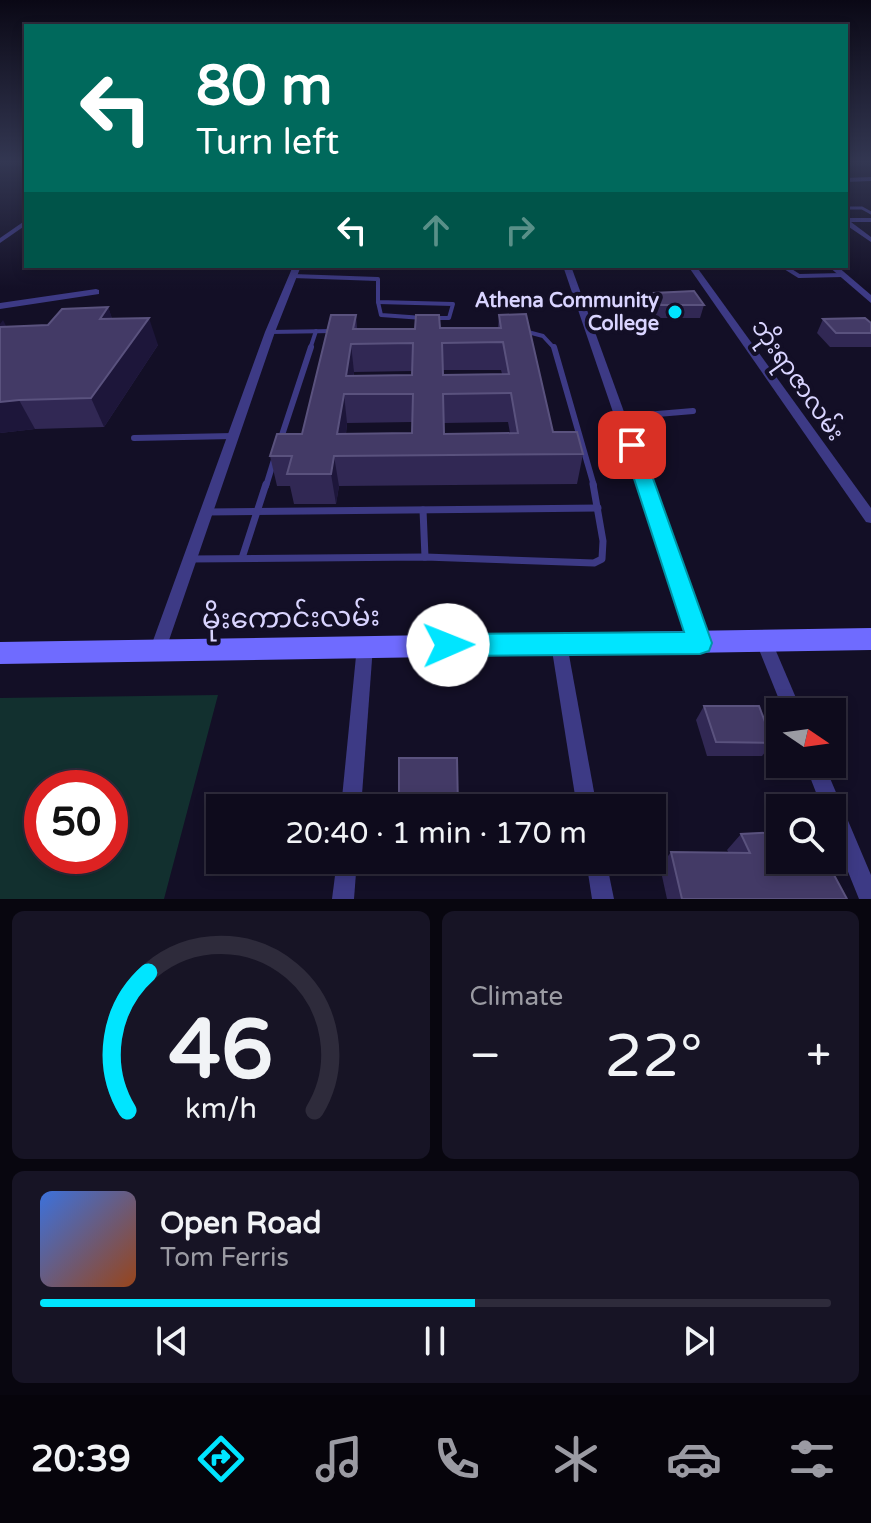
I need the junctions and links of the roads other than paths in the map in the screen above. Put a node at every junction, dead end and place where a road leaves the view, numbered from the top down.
1 (848, 208) edge
2 (871, 213) edge
3 (871, 220) edge
4 (848, 221) edge
5 (24, 223) edge
6 (848, 223) edge
7 (871, 240) edge
8 (0, 241) edge
9 (568, 268) edge
10 (693, 268) edge
11 (786, 268) edge
12 (834, 268) edge
13 (295, 271) edge
14 (843, 275) junction
15 (96, 292) dead end
16 (871, 299) edge
17 (378, 302) junction
18 (0, 306) edge
19 (316, 331) junction
20 (348, 331) edge
21 (522, 331) edge
22 (270, 332) junction
23 (693, 411) dead end
24 (622, 417) junction
25 (233, 436) junction
26 (134, 438) dead end
27 (598, 508) junction
28 (423, 510) junction
29 (258, 511) junction
30 (206, 512) junction
31 (871, 518) edge
32 (425, 557) junction
33 (242, 558) junction
34 (190, 559) junction
35 (871, 639) edge
36 (764, 642) junction
37 (700, 643) junction
38 (559, 644) junction
39 (365, 646) junction
40 (158, 649) junction
41 (0, 653) edge
42 (787, 698) edge
43 (820, 778) edge
44 (352, 794) edge
45 (585, 794) edge
46 (346, 874) edge
47 (599, 874) edge
48 (343, 899) edge
49 (603, 899) edge
50 (870, 899) edge

1 - 2 lane
3 - 4 street
5 - 8 street
6 - 7 street
9 - 24 street
10 - 31 street, ဘိုးရာဇာလမ်း
11 - 14 lane
12 - 14 street
13 - 17 lane
13 - 22 street
14 - 16 street
15 - 18 street
17 - 17 lane
19 - 20 lane
19 - 22 lane
19 - 29 lane
21 - 27 lane
22 - 25 street
23 - 24 lane
24 - 37 street
25 - 26 lane
25 - 30 street
27 - 28 lane
27 - 32 lane
28 - 29 lane
28 - 32 lane
29 - 30 lane
29 - 33 lane
30 - 34 street
32 - 33 lane
33 - 34 lane
34 - 40 street
35 - 36 main road, မိုးကောင်းလမ်း
36 - 37 main road, မိုးကောင်းလမ်း
36 - 42 street
37 - 38 main road, မိုးကောင်းလမ်း
38 - 39 main road, မိုးကောင်းလမ်း
38 - 45 street
39 - 40 main road, မိုးကောင်းလမ်း
39 - 44 street
40 - 41 main road, မိုးကောင်းလမ်း
43 - 50 street
46 - 48 street
47 - 49 street

